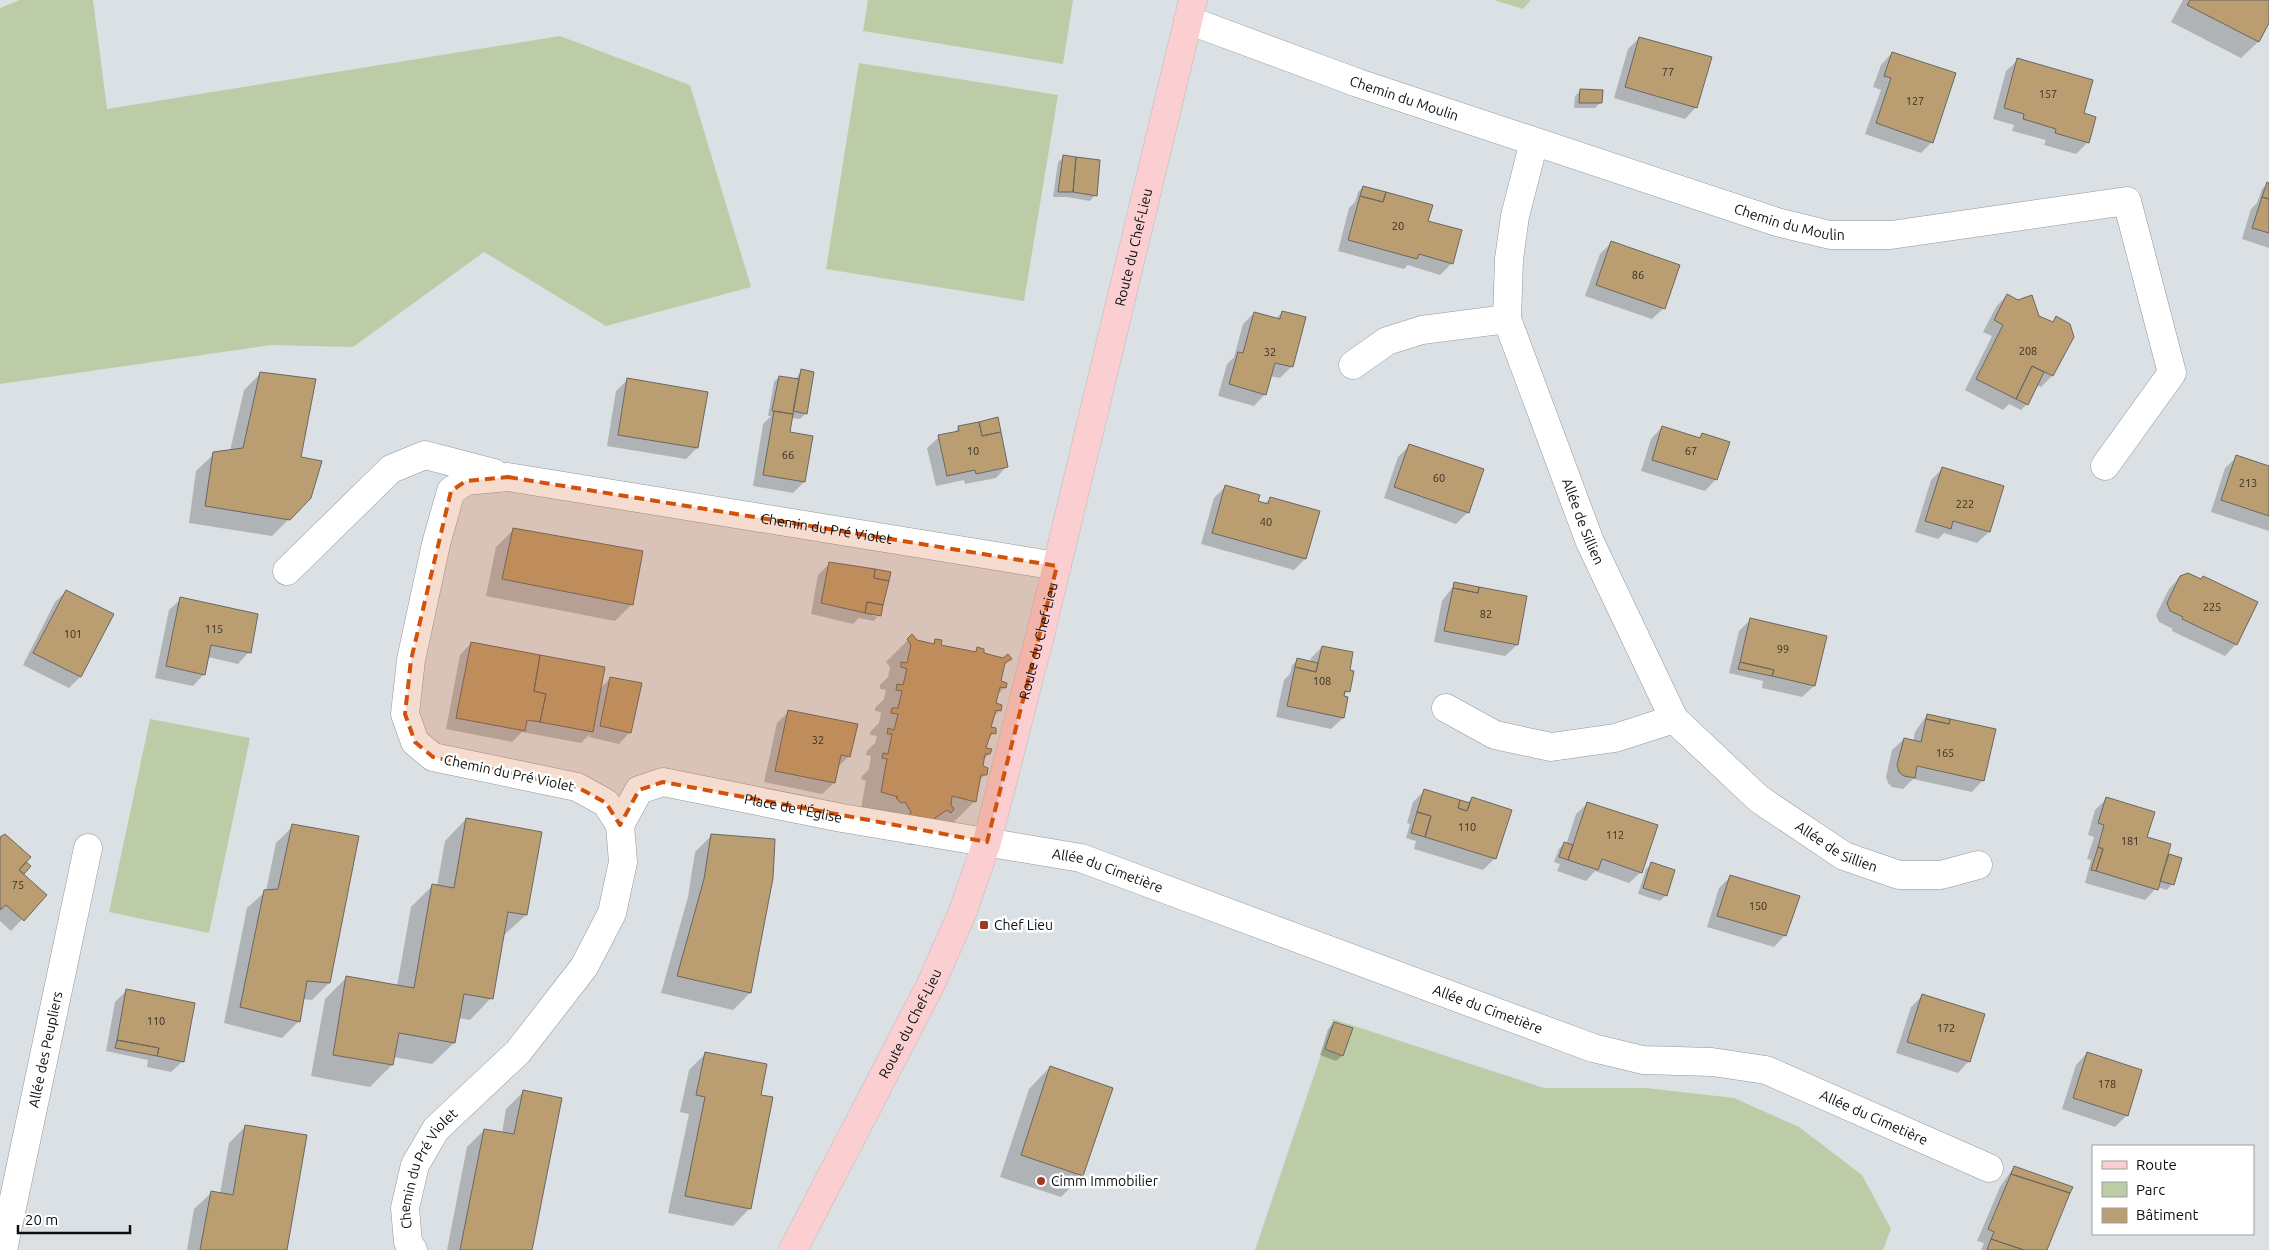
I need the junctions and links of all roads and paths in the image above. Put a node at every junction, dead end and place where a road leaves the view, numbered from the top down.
1 (1191, 10) edge
2 (1534, 142) junction
3 (1507, 319) junction
4 (1353, 365) dead end
5 (2104, 466) dead end
6 (508, 477) junction
7 (1057, 566) junction
8 (288, 571) dead end
9 (1446, 708) dead end
10 (1674, 719) junction
11 (620, 825) junction
12 (986, 842) junction
13 (88, 848) dead end
14 (1978, 865) dead end
15 (1989, 1168) dead end
16 (3, 1250) edge
17 (413, 1250) edge
18 (793, 1250) edge

1 - 2 street, Chemin du Moulin
1 - 7 main road, Route du Chef-Lieu
2 - 3 street, Allée de Sillien
2 - 5 street, Chemin du Moulin
3 - 4 street
3 - 10 street, Allée de Sillien
6 - 7 street, Chemin du Pré Violet
6 - 8 street, Chemin du Pré Violet
6 - 11 street, Chemin du Pré Violet
7 - 12 main road, Route du Chef-Lieu
9 - 10 street
10 - 14 street, Allée de Sillien
11 - 12 street, Place de l'Église
11 - 17 street, Chemin du Pré Violet
12 - 15 street, Allée du Cimetière
12 - 18 main road, Route du Chef-Lieu
13 - 16 street, Allée des Peupliers

